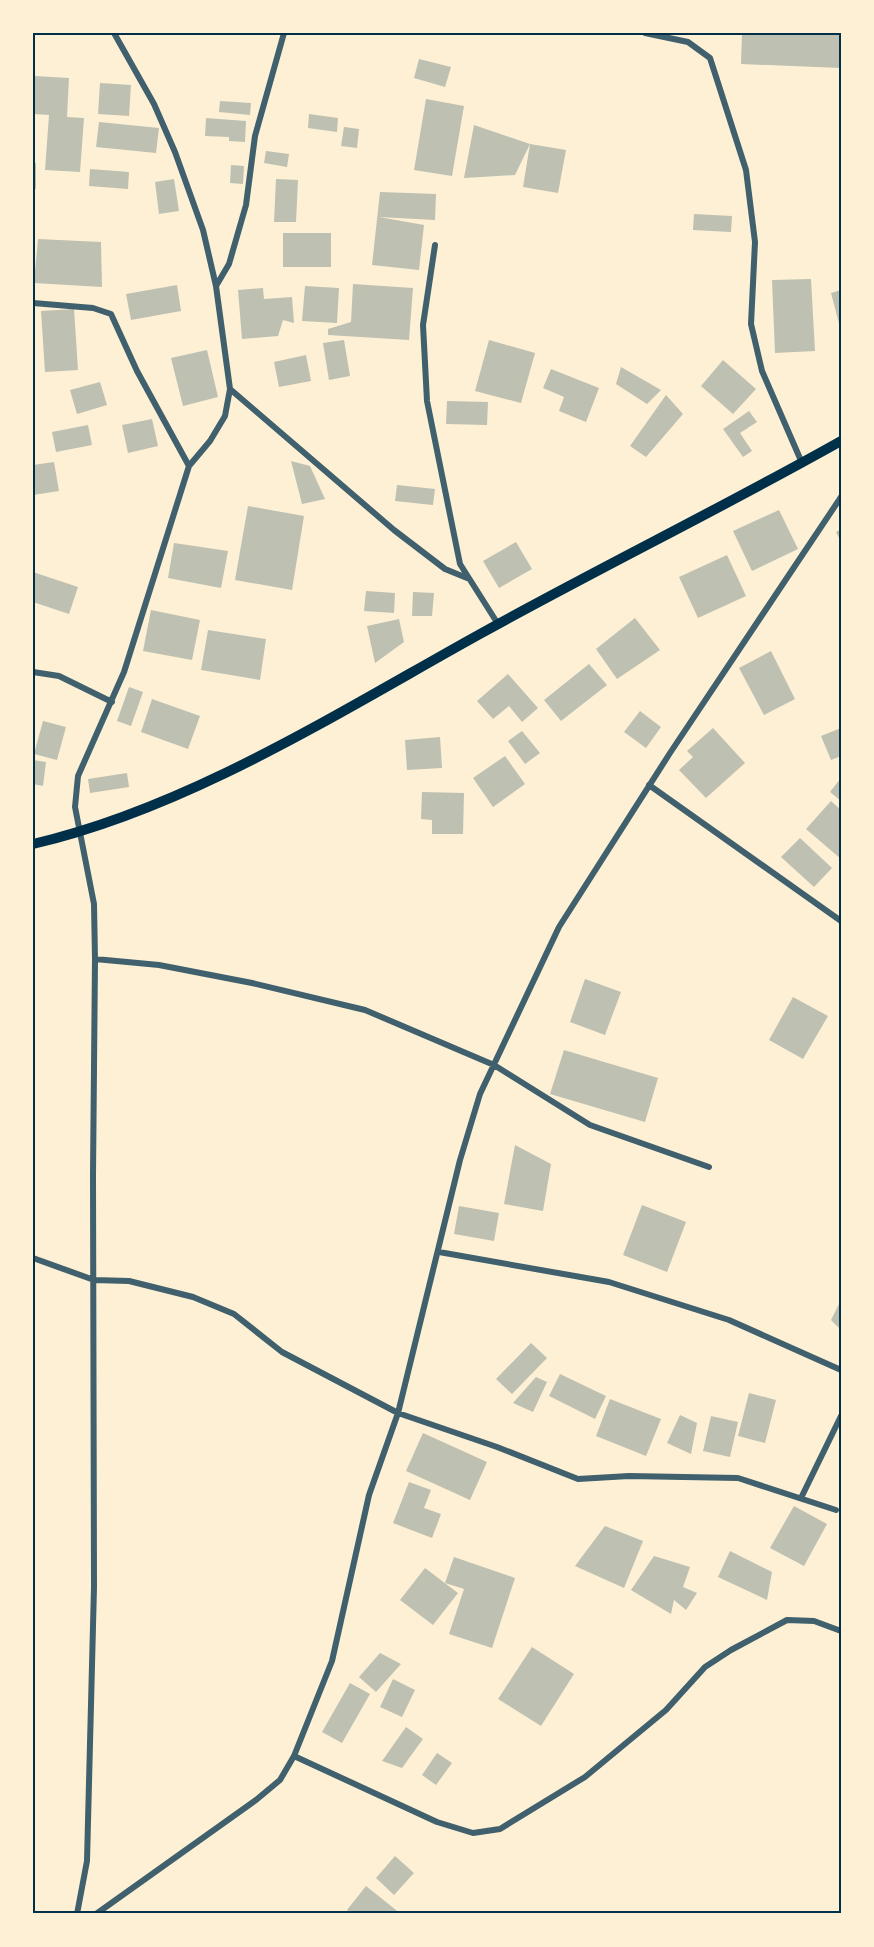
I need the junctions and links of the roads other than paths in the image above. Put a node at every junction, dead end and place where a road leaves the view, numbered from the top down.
1 (114, 33) edge
2 (284, 33) edge
3 (645, 33) edge
4 (435, 245) dead end
5 (216, 286) junction
6 (33, 303) edge
7 (230, 389) junction
8 (841, 441) edge
9 (802, 463) junction
10 (189, 466) junction
11 (841, 497) edge
12 (467, 578) junction
13 (498, 624) junction
14 (33, 672) edge
15 (112, 702) junction
16 (649, 785) junction
17 (80, 832) junction
18 (33, 844) edge
19 (841, 921) edge
20 (95, 959) junction
21 (494, 1065) junction
22 (709, 1167) dead end
23 (439, 1252) junction
24 (33, 1258) edge
25 (94, 1280) junction
26 (841, 1370) edge
27 (398, 1413) junction
28 (841, 1416) edge
29 (801, 1498) junction
30 (836, 1510) dead end
31 (841, 1631) edge
32 (294, 1756) junction
33 (77, 1914) edge
34 (96, 1914) edge

1 - 5 street
2 - 5 street
3 - 9 street
4 - 12 street
5 - 7 street
6 - 10 street
7 - 10 street
7 - 12 street
8 - 9 main road
9 - 13 main road
10 - 15 street
11 - 16 street
12 - 13 street
13 - 17 main road
14 - 15 street
15 - 17 street
16 - 19 street
16 - 21 street
17 - 18 main road
17 - 20 street
20 - 21 street
20 - 25 street
21 - 22 street
21 - 23 street
23 - 26 street
23 - 27 street
24 - 25 street
25 - 27 street
25 - 33 street
27 - 29 street
27 - 32 street
28 - 29 street
29 - 30 street
31 - 32 street
32 - 34 street

